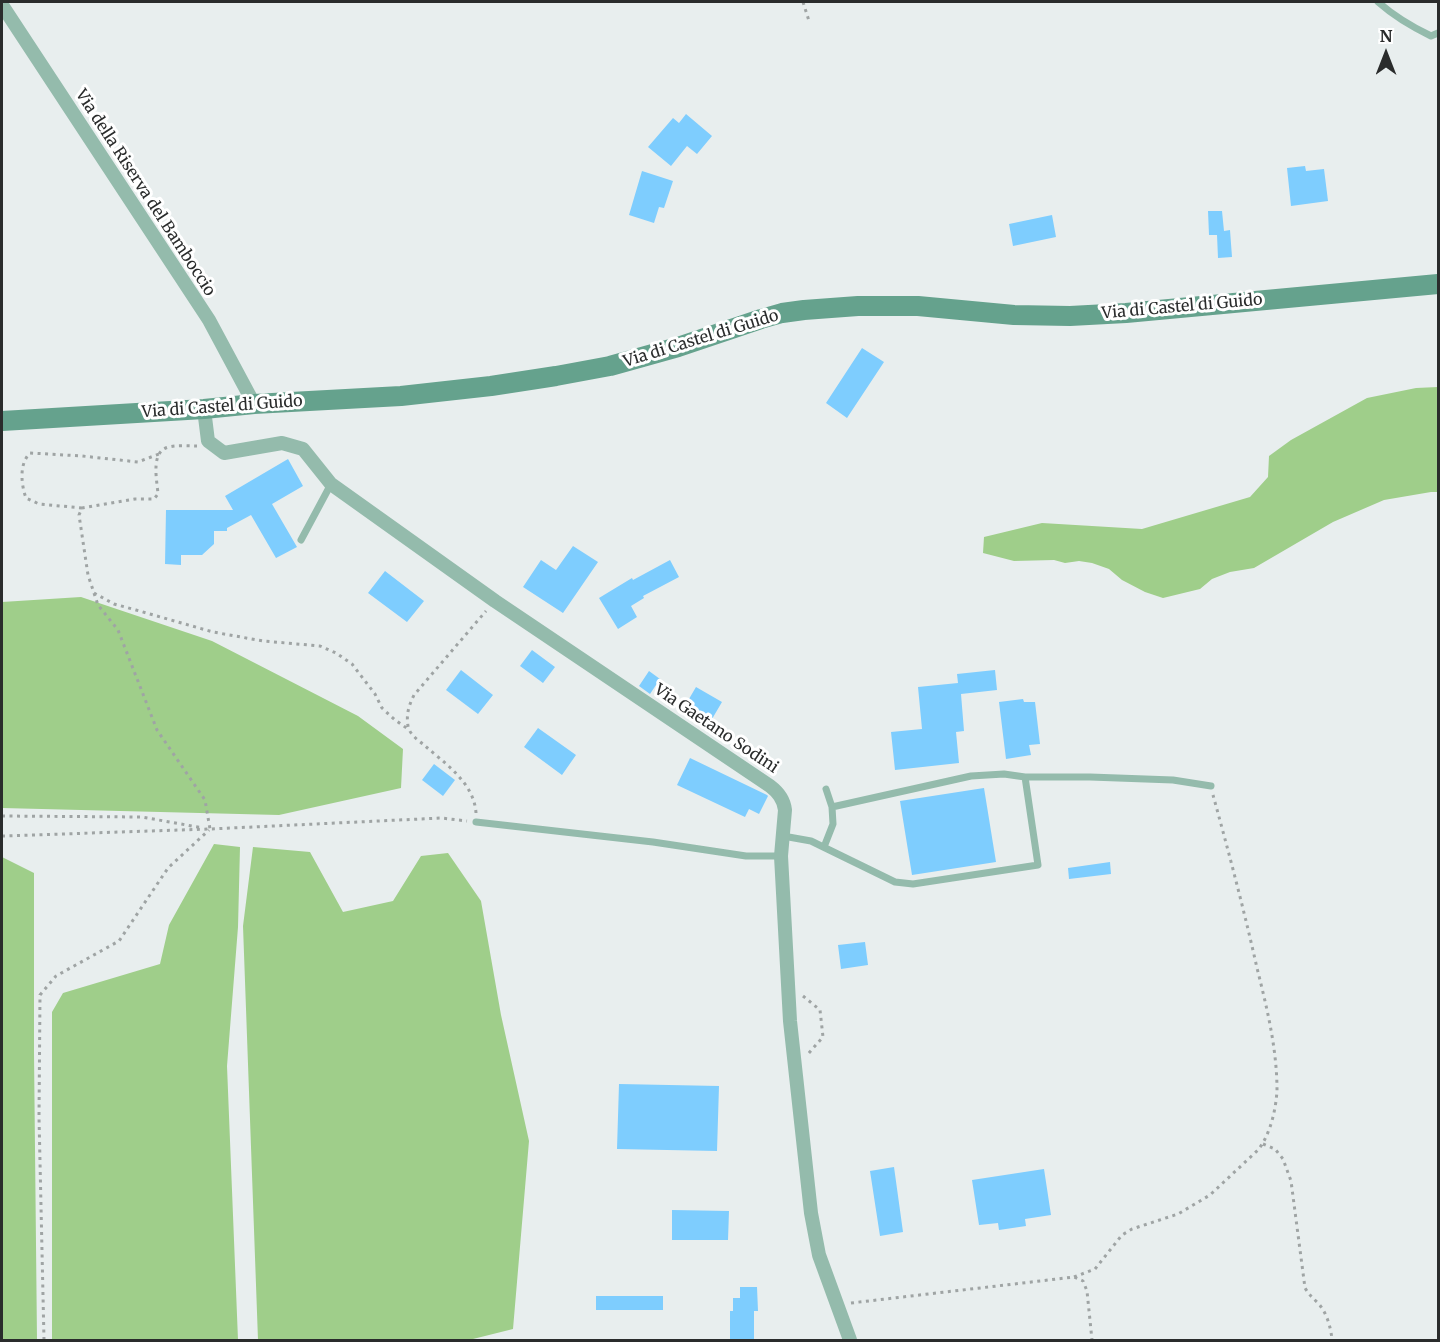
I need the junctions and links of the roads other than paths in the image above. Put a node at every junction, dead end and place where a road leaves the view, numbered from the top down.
1 (1378, 2) edge
2 (2, 5) edge
3 (1438, 33) edge
4 (1438, 284) edge
5 (254, 404) junction
6 (204, 409) junction
7 (2, 421) edge
8 (331, 484) junction
9 (301, 540) dead end
10 (1025, 777) junction
11 (1211, 786) road end
12 (826, 789) dead end
13 (832, 807) junction
14 (476, 822) road end
15 (783, 836) junction
16 (824, 847) junction
17 (781, 856) junction
18 (850, 1341) edge

1 - 3 lane
2 - 5 street, Via della Riserva del Bamboccio
4 - 5 street, Via di Castel di Guido
5 - 6 street, Via di Castel di Guido
6 - 7 street, Via di Castel di Guido
6 - 8 street, Via Gaetano Sodini
8 - 9 lane
8 - 15 street, Via Gaetano Sodini
10 - 11 lane
10 - 13 lane
10 - 16 lane
12 - 13 lane
13 - 16 lane
14 - 17 lane
15 - 16 lane
15 - 17 street, Via Gaetano Sodini
17 - 18 street, Via Gaetano Sodini

